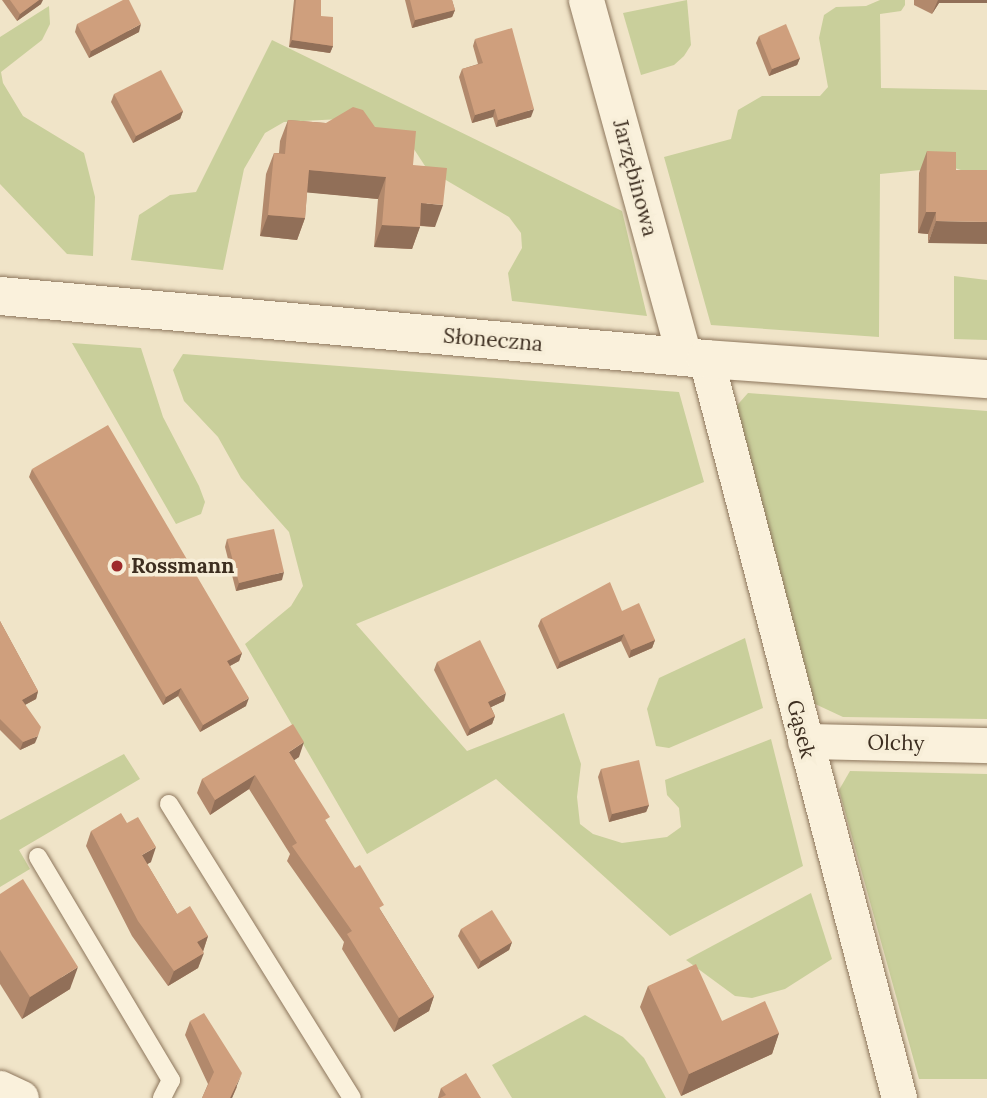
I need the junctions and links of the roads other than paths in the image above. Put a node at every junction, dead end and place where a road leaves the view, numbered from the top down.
1 (586, 0) edge
2 (0, 296) edge
3 (695, 358) junction
4 (987, 379) edge
5 (804, 741) junction
6 (987, 745) edge
7 (169, 804) dead end
8 (38, 857) dead end
9 (0, 1088) edge
10 (21, 1098) edge
11 (162, 1098) edge
12 (352, 1098) edge
13 (899, 1098) edge

1 - 3 street, Jarzębinowa
2 - 3 main road, Słoneczna
3 - 4 main road, Słoneczna
3 - 5 street, Gąsek
5 - 6 street, Olchy
5 - 13 street, Gąsek
7 - 12 lane
8 - 11 lane
9 - 10 street

